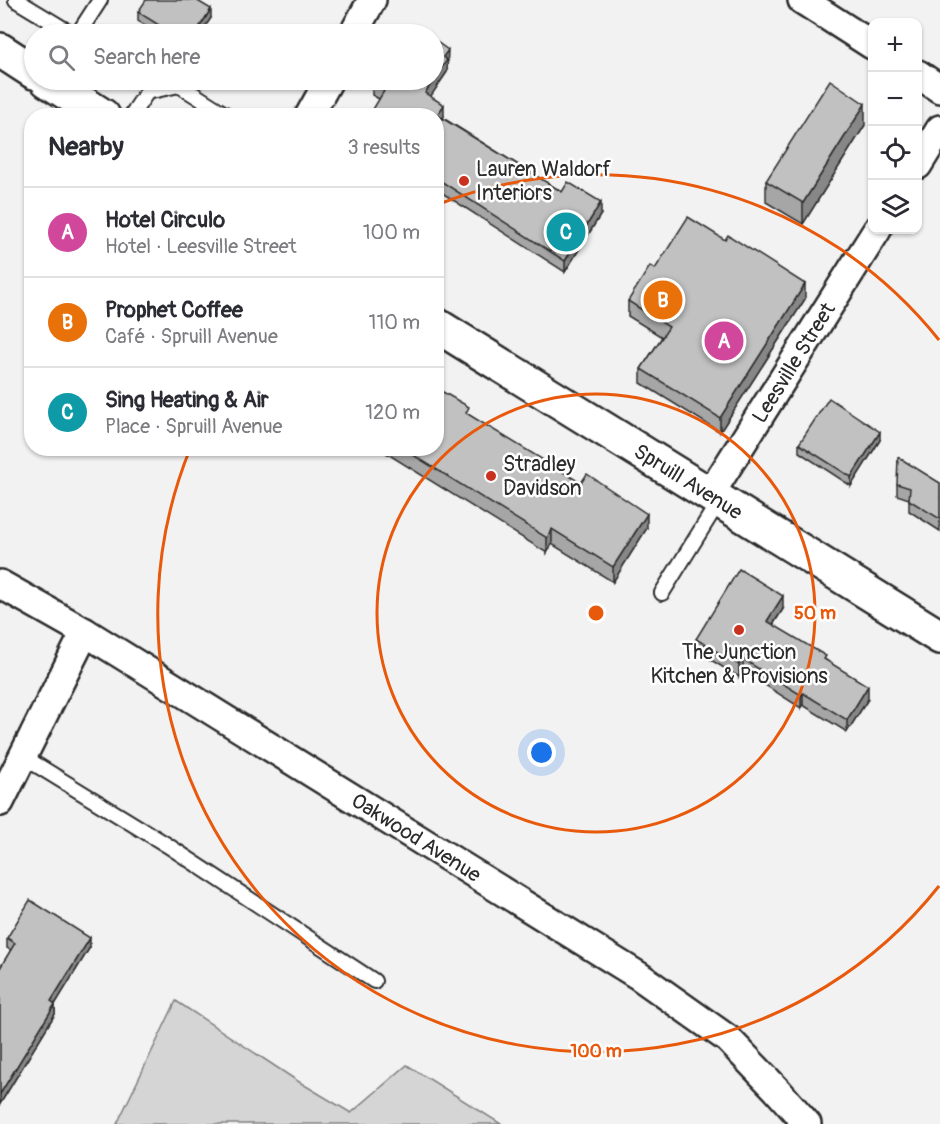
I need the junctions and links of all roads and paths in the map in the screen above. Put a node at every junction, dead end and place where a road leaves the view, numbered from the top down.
1 (16, 0) edge
2 (81, 0) edge
3 (372, 0) edge
4 (802, 0) edge
5 (97, 4) edge
6 (56, 24) edge
7 (84, 24) edge
8 (359, 24) edge
9 (868, 42) edge
10 (0, 50) edge
11 (24, 66) edge
12 (922, 77) edge
13 (940, 89) edge
14 (63, 90) edge
15 (156, 90) edge
16 (187, 90) edge
17 (323, 90) edge
18 (91, 108) edge
19 (137, 108) edge
20 (215, 108) edge
21 (313, 108) edge
22 (940, 129) edge
23 (922, 158) edge
24 (875, 234) edge
25 (444, 330) edge
26 (714, 499) junction
27 (0, 584) edge
28 (662, 593) dead end
29 (85, 632) junction
30 (940, 637) edge
31 (22, 756) junction
32 (0, 802) edge
33 (374, 981) dead end
34 (807, 1124) edge

1 - 6 lane
2 - 5 lane
3 - 8 street
4 - 9 street
5 - 7 lane
10 - 11 street
12 - 13 street
14 - 18 street
15 - 19 lane
16 - 20 lane
17 - 21 street
22 - 23 street
24 - 26 street, Leesville Street
25 - 26 street, Spruill Avenue
26 - 28 lane
26 - 30 street, Spruill Avenue
27 - 29 street, Oakwood Avenue
29 - 31 street
29 - 34 street, Oakwood Avenue
31 - 32 street
31 - 33 lane

